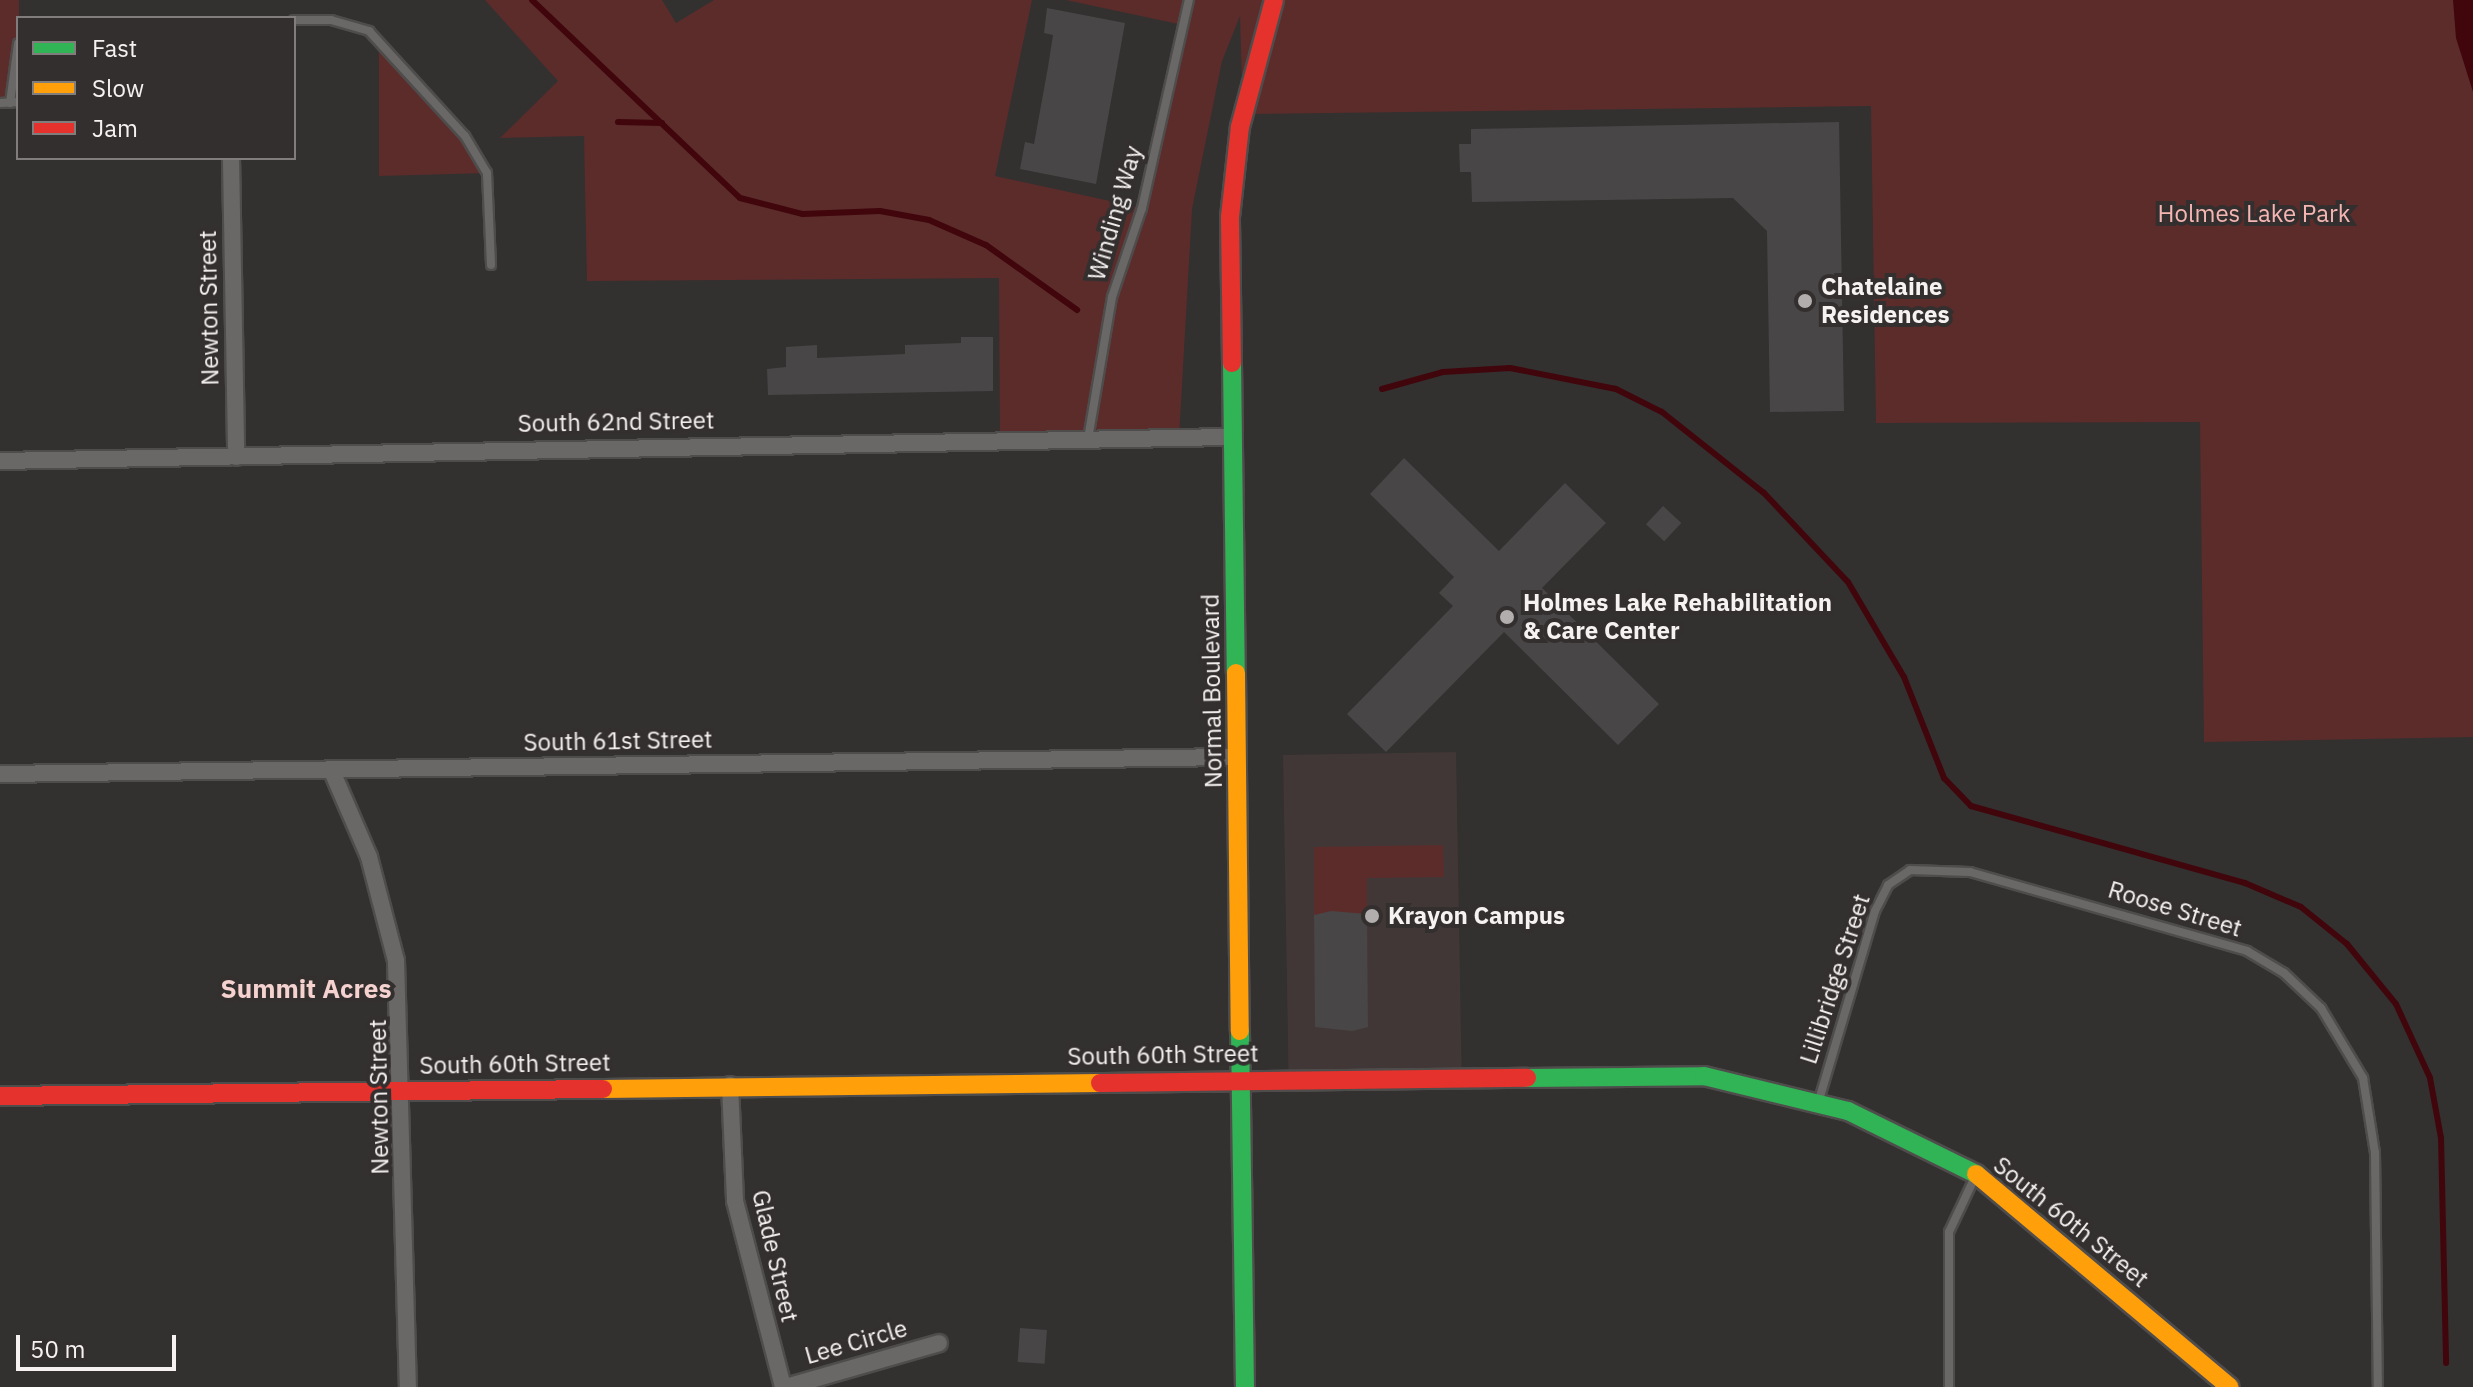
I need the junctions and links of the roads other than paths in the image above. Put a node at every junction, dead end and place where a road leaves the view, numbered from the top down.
1 (1189, 0) edge
2 (1274, 0) edge
3 (296, 20) edge
4 (16, 57) edge
5 (9, 103) edge
6 (231, 160) edge
7 (491, 265) dead end
8 (1233, 437) junction
9 (1088, 440) junction
10 (236, 457) junction
11 (0, 461) edge
12 (1237, 757) junction
13 (331, 769) junction
14 (0, 774) edge
15 (1899, 876) joint
16 (1240, 1078) junction
17 (730, 1085) junction
18 (403, 1090) junction
19 (0, 1096) edge
20 (1819, 1101) junction
21 (1977, 1174) junction
22 (939, 1343) dead end
23 (408, 1387) edge
24 (784, 1387) edge
25 (1245, 1387) edge
26 (1949, 1387) edge
27 (2230, 1387) edge
28 (2378, 1387) edge

1 - 9 lane, Winding Way
2 - 8 street, Normal Boulevard
3 - 7 lane
4 - 5 lane
6 - 10 street, Newton Street
8 - 9 street, South 62nd Street
8 - 12 street, Normal Boulevard
9 - 10 street, South 62nd Street
10 - 11 street, South 62nd Street
12 - 13 street, South 61st Street
12 - 16 street, Normal Boulevard
13 - 14 street, South 61st Street
13 - 18 street, Newton Street
15 - 20 lane, Lillibridge Street
15 - 28 lane, Roose Street
16 - 17 street, South 60th Street
16 - 20 street, South 60th Street
16 - 25 street, Normal Boulevard
17 - 18 street, South 60th Street
17 - 24 street, Glade Street
18 - 19 street, South 60th Street
18 - 23 street, Newton Street
20 - 21 street, South 60th Street
21 - 26 lane
21 - 27 street, South 60th Street
22 - 24 street, Lee Circle

